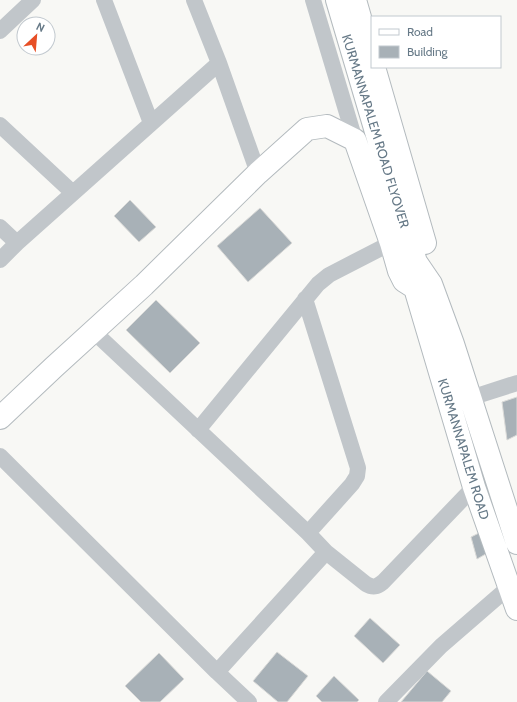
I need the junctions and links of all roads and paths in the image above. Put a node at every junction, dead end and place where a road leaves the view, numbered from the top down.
1 (33, 0) edge
2 (104, 0) edge
3 (194, 0) edge
4 (313, 0) edge
5 (337, 0) edge
6 (355, 0) edge
7 (0, 31) edge
8 (371, 56) edge
9 (219, 63) junction
10 (374, 68) edge
11 (151, 123) junction
12 (0, 126) edge
13 (355, 140) junction
14 (258, 173) junction
15 (73, 193) junction
16 (0, 227) edge
17 (17, 243) junction
18 (391, 243) junction
19 (0, 260) edge
20 (423, 286) junction
21 (305, 299) junction
22 (93, 331) junction
23 (517, 383) edge
24 (470, 398) junction
25 (449, 404) junction
26 (2, 411) edge
27 (198, 430) junction
28 (0, 456) edge
29 (474, 487) junction
30 (308, 533) junction
31 (517, 543) edge
32 (326, 552) junction
33 (509, 587) junction
34 (517, 609) edge
35 (217, 672) junction
36 (249, 702) edge
37 (386, 702) edge

1 - 7 street
2 - 11 street
3 - 9 street
4 - 13 street
5 - 20 main road, KURMANNAPALEM ROAD FLYOVER
6 - 8 main road
9 - 11 street
9 - 14 street
10 - 20 main road
11 - 15 street
12 - 15 street
13 - 14 main road
13 - 18 main road
14 - 22 main road
15 - 17 street
16 - 17 street
17 - 19 street
18 - 20 main road
18 - 21 street
20 - 24 main road, KURMANNAPALEM ROAD
20 - 25 main road, KURMANNAPALEM ROAD
21 - 27 street
21 - 30 street
22 - 26 main road
22 - 27 street
23 - 24 street
24 - 25 street
24 - 31 main road, KURMANNAPALEM ROAD
25 - 29 main road, KURMANNAPALEM ROAD
27 - 30 street
28 - 35 street
29 - 32 street
29 - 33 main road, KURMANNAPALEM ROAD
30 - 32 street
32 - 35 street
33 - 34 main road, KURMANNAPALEM ROAD
33 - 37 street
35 - 36 street

